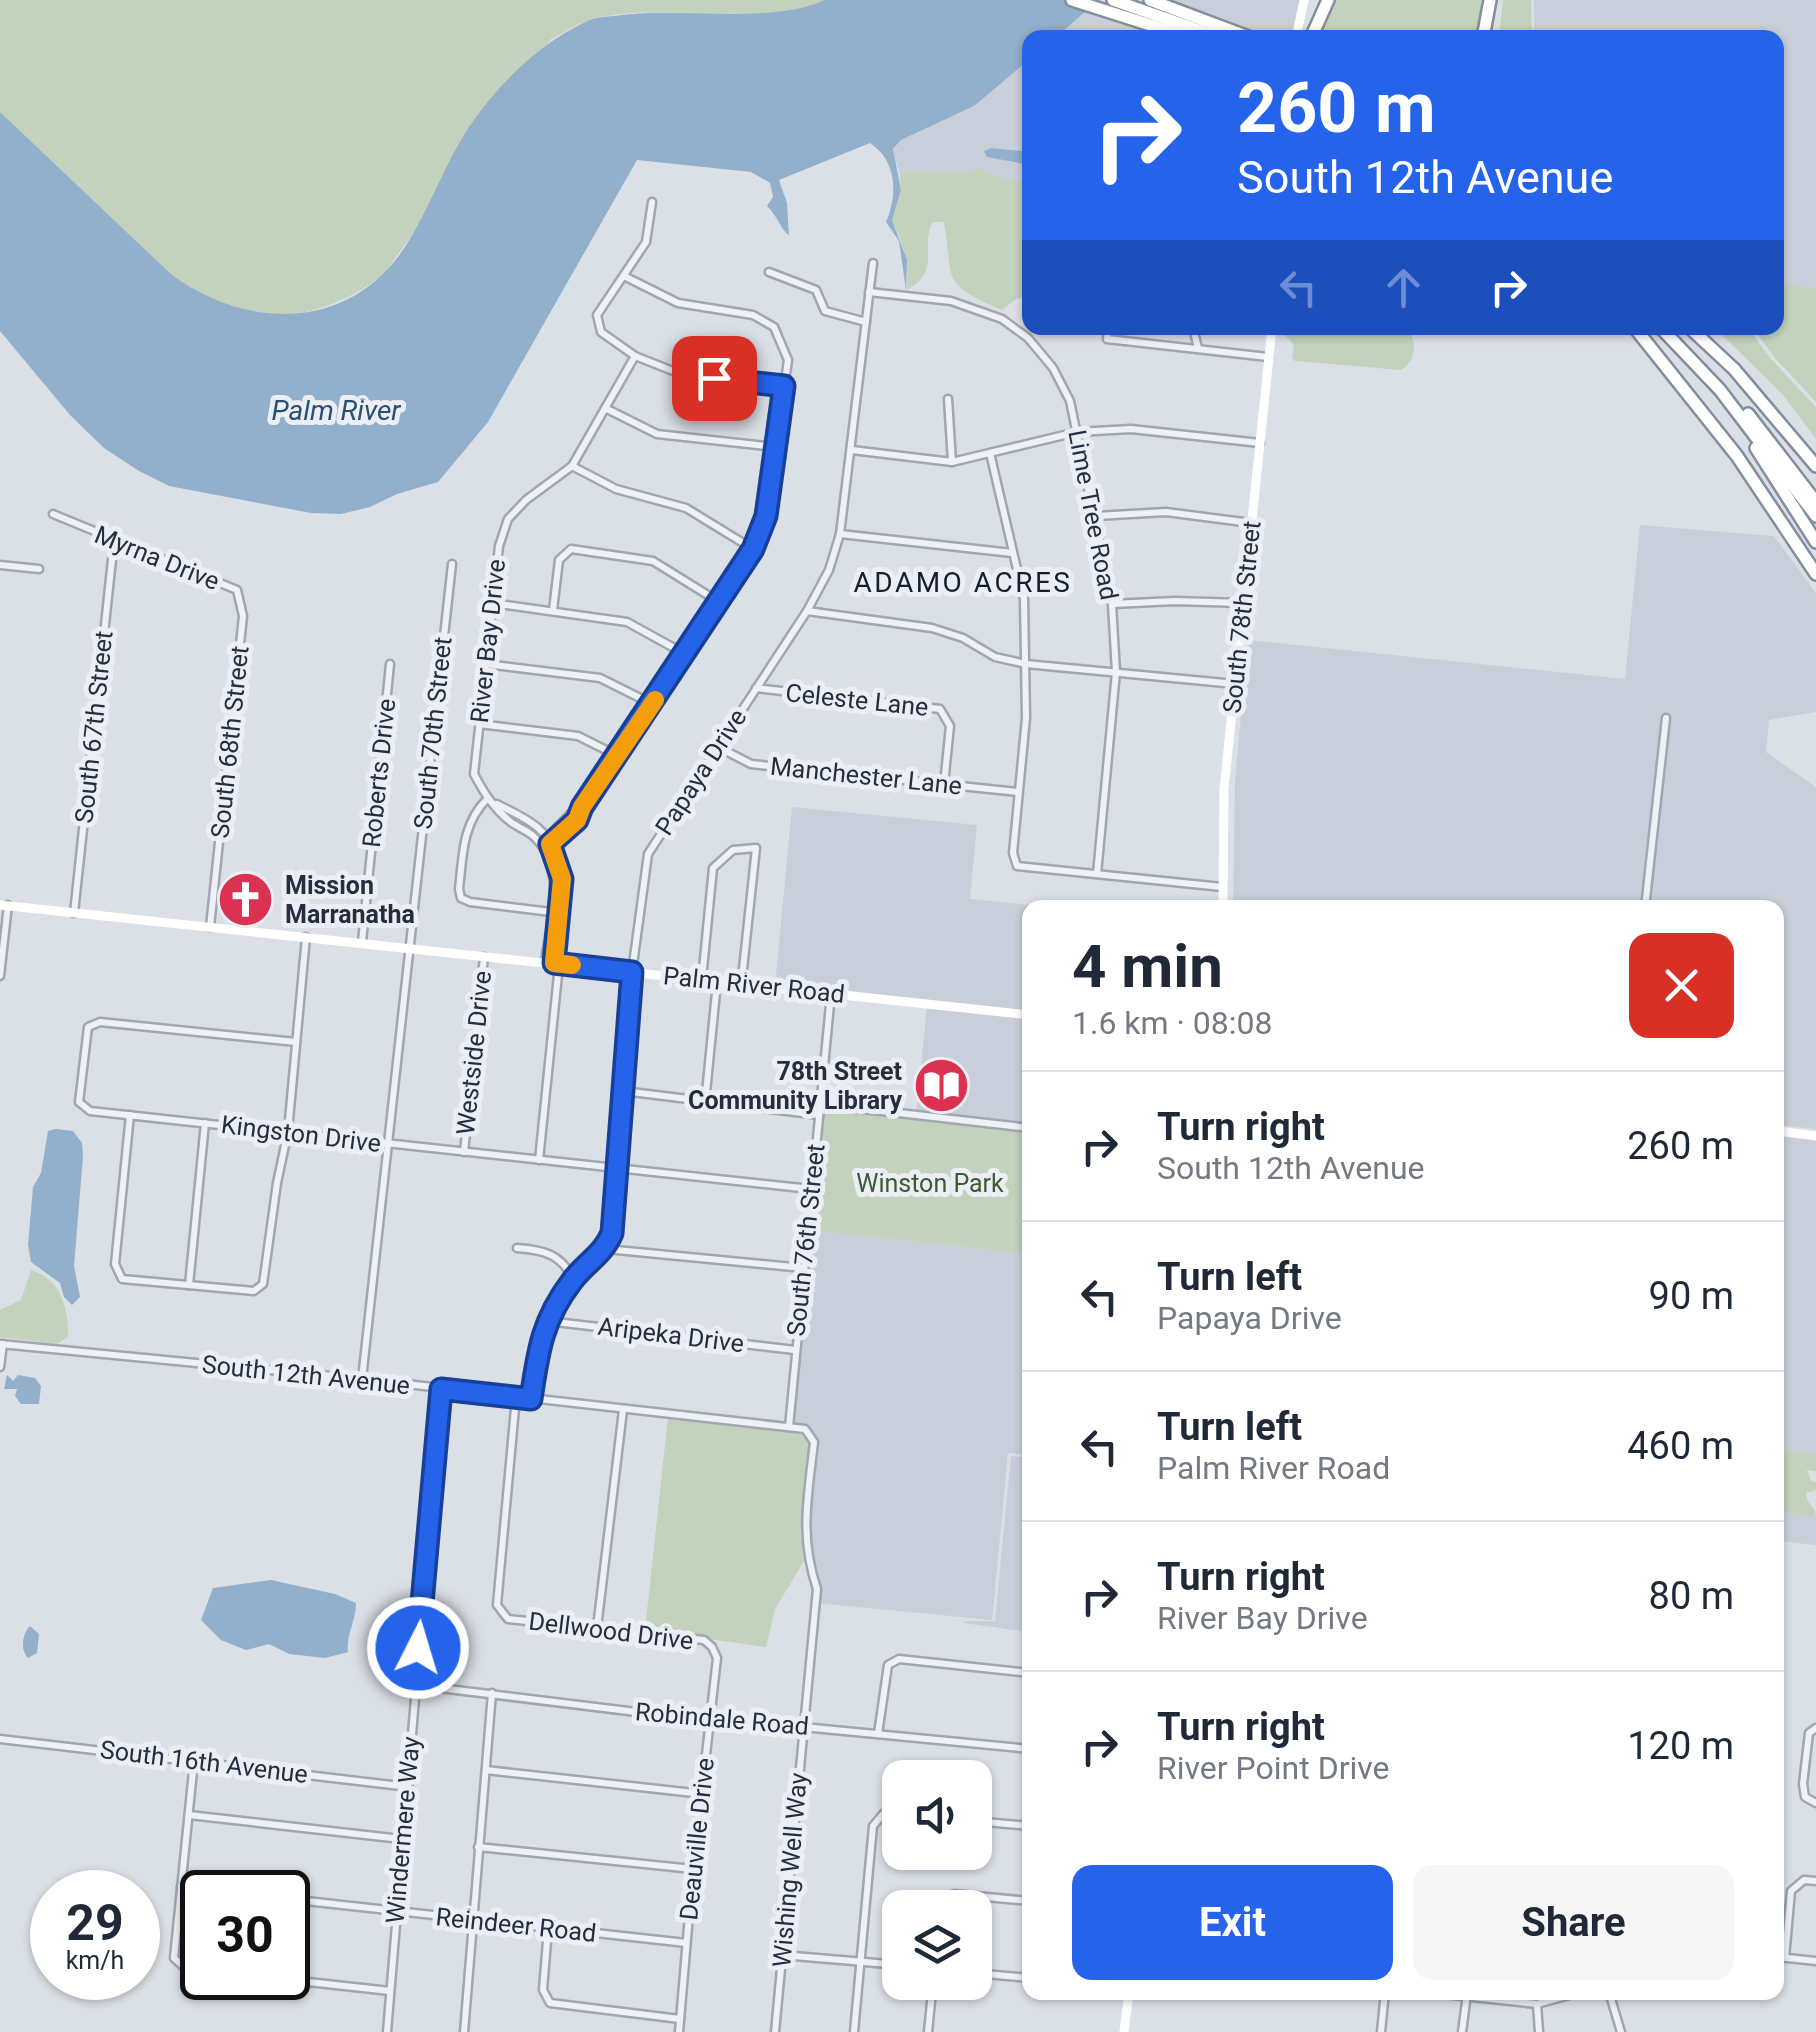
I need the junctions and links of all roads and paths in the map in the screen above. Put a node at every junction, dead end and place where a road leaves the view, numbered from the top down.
1 (1072, 0) edge
2 (1113, 0) edge
3 (1150, 0) edge
4 (1304, 0) edge
5 (1328, 0) edge
6 (1489, 2) edge
7 (1302, 19) junction
8 (1170, 30) edge
9 (1198, 30) edge
10 (1230, 30) edge
11 (1299, 30) edge
12 (1305, 30) edge
13 (1312, 30) edge
14 (1484, 30) edge
15 (652, 202) dead end
16 (873, 263) dead end
17 (769, 272) dead end
18 (626, 277) junction
19 (869, 292) junction
20 (866, 322) junction
21 (1022, 334) edge
22 (1024, 335) edge
23 (1107, 335) edge
24 (1194, 335) edge
25 (1271, 335) edge
26 (1641, 335) edge
27 (1668, 335) edge
28 (1697, 335) edge
29 (1198, 348) junction
30 (635, 356) junction
31 (1268, 357) junction
32 (1698, 366) junction
33 (784, 386) junction
34 (1720, 390) junction
35 (948, 399) dead end
36 (605, 408) junction
37 (1077, 432) junction
38 (1260, 443) junction
39 (775, 447) junction
40 (852, 450) junction
41 (990, 453) junction
42 (952, 462) junction
43 (572, 466) junction
44 (1816, 466) edge
45 (1816, 502) edge
46 (53, 514) dead end
47 (1096, 516) junction
48 (1816, 516) edge
49 (1252, 523) junction
50 (840, 534) junction
51 (114, 541) junction
52 (1816, 542) edge
53 (753, 549) junction
54 (1012, 552) junction
55 (452, 564) dead end
56 (0, 565) edge
57 (38, 570) dead end
58 (1816, 574) edge
59 (492, 602) junction
60 (719, 602) junction
61 (1243, 603) junction
62 (1112, 604) junction
63 (553, 610) junction
64 (806, 611) junction
65 (243, 616) joint
66 (685, 654) junction
67 (390, 664) dead end
68 (486, 664) junction
69 (1026, 664) junction
70 (1116, 672) junction
71 (1235, 684) junction
72 (756, 688) junction
73 (652, 704) junction
74 (1666, 718) dead end
75 (479, 724) junction
76 (718, 747) junction
77 (618, 756) junction
78 (944, 784) junction
79 (1018, 792) junction
80 (487, 799) junction
81 (545, 844) junction
82 (1097, 874) junction
83 (1222, 886) junction
84 (1223, 900) edge
85 (1646, 900) edge
86 (4, 905) edge
87 (74, 912) junction
88 (555, 912) junction
89 (210, 927) junction
90 (306, 937) junction
91 (362, 942) junction
92 (410, 947) junction
93 (484, 955) junction
94 (552, 963) junction
95 (743, 969) dead end
96 (632, 972) junction
97 (0, 976) edge
98 (702, 980) junction
99 (717, 982) junction
100 (831, 994) junction
101 (1022, 1014) edge
102 (296, 1042) junction
103 (622, 1091) junction
104 (704, 1102) junction
105 (820, 1104) junction
106 (130, 1115) junction
107 (818, 1115) junction
108 (205, 1123) junction
109 (1022, 1127) edge
110 (288, 1131) junction
111 (1784, 1133) edge
112 (1816, 1136) edge
113 (388, 1144) junction
114 (464, 1152) junction
115 (540, 1160) junction
116 (618, 1170) junction
117 (811, 1189) junction
118 (517, 1248) dead end
119 (606, 1249) junction
120 (803, 1268) junction
121 (574, 1278) junction
122 (189, 1285) junction
123 (547, 1320) junction
124 (1, 1344) edge
125 (795, 1350) junction
126 (0, 1366) edge
127 (362, 1379) junction
128 (441, 1389) junction
129 (516, 1397) junction
130 (531, 1399) junction
131 (623, 1410) junction
132 (789, 1427) junction
133 (596, 1628) junction
134 (712, 1647) joint
135 (1022, 1673) edge
136 (415, 1685) junction
137 (492, 1693) junction
138 (710, 1721) junction
139 (803, 1727) junction
140 (1816, 1728) edge
141 (878, 1734) junction
142 (0, 1739) edge
143 (1022, 1748) edge
144 (194, 1760) junction
145 (486, 1770) junction
146 (409, 1786) junction
147 (703, 1794) junction
148 (1816, 1803) edge
149 (189, 1815) junction
150 (882, 1815) edge
151 (992, 1823) edge
152 (1022, 1825) edge
153 (401, 1839) junction
154 (478, 1847) junction
155 (692, 1869) junction
156 (183, 1870) edge
157 (1816, 1881) edge
158 (180, 1897) edge
159 (992, 1898) edge
160 (1022, 1900) edge
161 (310, 1902) edge
162 (396, 1912) junction
163 (472, 1920) junction
164 (548, 1929) junction
165 (1784, 1937) edge
166 (686, 1943) junction
167 (782, 1956) junction
168 (1784, 1957) edge
169 (1816, 1961) edge
170 (861, 1962) junction
171 (180, 1963) edge
172 (882, 1964) edge
173 (992, 1974) edge
174 (1022, 1977) edge
175 (310, 1982) edge
176 (390, 1991) junction
177 (931, 2000) edge
178 (1128, 2000) edge
179 (1384, 2000) edge
180 (1466, 2000) edge
181 (1506, 2000) edge
182 (1551, 2000) edge
183 (1611, 2000) edge
184 (1537, 2004) junction
185 (680, 2019) junction
186 (387, 2032) edge
187 (464, 2032) edge
188 (679, 2032) edge
189 (774, 2032) edge
190 (854, 2032) edge
191 (928, 2032) edge
192 (1124, 2032) edge
193 (1380, 2032) edge
194 (1462, 2032) edge
195 (1539, 2032) edge
196 (1621, 2032) edge

1 - 8 highway
2 - 9 highway
3 - 10 highway
4 - 7 street
5 - 13 highway
6 - 14 highway
7 - 11 street
7 - 12 street
15 - 18 street
16 - 19 street, Papaya Drive
17 - 20 street
18 - 30 street
18 - 33 street
19 - 20 street, Papaya Drive
19 - 21 street, Lime Tree Road
20 - 40 street, Papaya Drive
22 - 37 street, Lime Tree Road
23 - 29 street
24 - 29 street
25 - 31 street, South 78th Street
26 - 58 highway
27 - 32 highway
28 - 44 highway
29 - 31 street
30 - 33 street
30 - 36 street, River Bay Drive
31 - 38 street, South 78th Street
32 - 34 highway
32 - 45 highway
33 - 39 street
34 - 48 highway
34 - 52 highway
35 - 42 street
36 - 39 street
36 - 43 street, River Bay Drive
37 - 38 street
37 - 41 street
37 - 47 street, Lime Tree Road
38 - 49 street, South 78th Street
39 - 53 street
40 - 42 street
40 - 50 street, Papaya Drive
41 - 42 street
41 - 54 street
43 - 53 street
43 - 59 street, River Bay Drive
46 - 51 street, Myrna Drive
47 - 49 street
47 - 62 street, Lime Tree Road
49 - 61 street, South 78th Street
50 - 54 street
50 - 64 street, Papaya Drive
51 - 65 street, Myrna Drive
51 - 87 street, South 67th Street
53 - 60 street
54 - 69 street
55 - 92 street, South 70th Street
56 - 57 street
59 - 63 street
59 - 68 street, River Bay Drive
60 - 63 street
60 - 66 street
61 - 62 street
61 - 71 street, South 78th Street
62 - 70 street, Lime Tree Road
63 - 66 street
64 - 69 street
64 - 72 street, Papaya Drive
65 - 89 street, South 68th Street
66 - 73 street
67 - 91 street, Roberts Drive
68 - 73 street
68 - 75 street, River Bay Drive
69 - 70 street
69 - 79 street
70 - 71 street
70 - 82 street, Lime Tree Road
71 - 83 street, South 78th Street
72 - 76 street, Papaya Drive
72 - 78 street, Celeste Lane
73 - 77 street
74 - 85 street
75 - 77 street
75 - 80 street, River Bay Drive
76 - 78 street, Manchester Lane
76 - 96 street, Papaya Drive
77 - 81 street
78 - 79 street, Manchester Lane
79 - 82 street
80 - 81 street
80 - 88 street
81 - 88 street
82 - 83 street
83 - 84 street, South 78th Street
86 - 87 street, Palm River Road
86 - 97 street
87 - 89 street, Palm River Road
88 - 94 street
89 - 90 street, Palm River Road
90 - 91 street, Palm River Road
90 - 102 street
91 - 92 street, Palm River Road
92 - 93 street, Palm River Road
92 - 113 street, South 70th Street
93 - 94 street, Palm River Road
93 - 114 street, Westside Drive
94 - 96 street, Palm River Road
94 - 115 street
95 - 98 street
96 - 98 street, Palm River Road
96 - 103 street, Papaya Drive
98 - 99 street, Palm River Road
99 - 100 street, Palm River Road
99 - 104 street
100 - 101 street, Palm River Road
100 - 105 street, South 76th Street
102 - 106 street, Kingston Drive
102 - 110 street
103 - 104 street
103 - 116 street, Papaya Drive
104 - 107 street
105 - 107 street, South 76th Street
105 - 109 street
106 - 108 street, Kingston Drive
106 - 122 street
107 - 117 street, South 76th Street
108 - 110 street, Kingston Drive
108 - 122 street
110 - 113 street, Kingston Drive
110 - 122 street
111 - 112 street
113 - 114 street, Kingston Drive
113 - 127 street, South 70th Street
114 - 115 street, Kingston Drive
115 - 116 street, Kingston Drive
116 - 117 street, Kingston Drive
116 - 119 street, Papaya Drive
117 - 120 street, South 76th Street
118 - 121 street
119 - 120 street
119 - 121 street
120 - 125 street, South 76th Street
121 - 123 street
123 - 125 street, Aripeka Drive
123 - 130 street
124 - 126 street
124 - 127 street, South 12th Avenue
125 - 132 street, South 76th Street
127 - 128 street, South 12th Avenue
128 - 129 street, South 12th Avenue
128 - 136 street, Windermere Way
129 - 130 street, South 12th Avenue
129 - 133 street, Dellwood Drive
130 - 131 street, South 12th Avenue
131 - 132 street, South 12th Avenue
131 - 133 street
132 - 139 street, Wishing Well Way
133 - 134 street, Dellwood Drive
134 - 138 street, Deauville Drive
135 - 141 street
136 - 137 street, Robindale Road
136 - 146 street, Windermere Way
137 - 138 street, Robindale Road
137 - 145 street
138 - 139 street, Robindale Road
138 - 147 street, Deauville Drive
139 - 141 street, Robindale Road
139 - 167 street, Wishing Well Way
140 - 148 street
141 - 143 street, Robindale Road
142 - 144 street, South 16th Avenue
144 - 146 street, South 16th Avenue
144 - 149 street
145 - 147 street
145 - 154 street
146 - 153 street, Windermere Way
147 - 155 street, Deauville Drive
149 - 153 street
149 - 156 street
150 - 170 street
151 - 152 street
153 - 162 street, Windermere Way
154 - 155 street
154 - 163 street
155 - 166 street, Deauville Drive
157 - 165 street
158 - 171 street
159 - 160 street
161 - 162 street, Reindeer Road
162 - 163 street, Reindeer Road
162 - 176 street, Windermere Way
163 - 164 street, Reindeer Road
163 - 187 street
164 - 166 street, Reindeer Road
164 - 185 street
166 - 185 street, Deauville Drive
167 - 170 street
167 - 189 street, Wishing Well Way
168 - 169 street
170 - 172 street
170 - 190 street
173 - 174 street
175 - 176 street
176 - 186 street, Windermere Way
177 - 191 street
178 - 192 street
179 - 193 street
180 - 194 street
181 - 184 street
182 - 184 street
183 - 196 street
184 - 195 street
185 - 188 street, Deauville Drive

